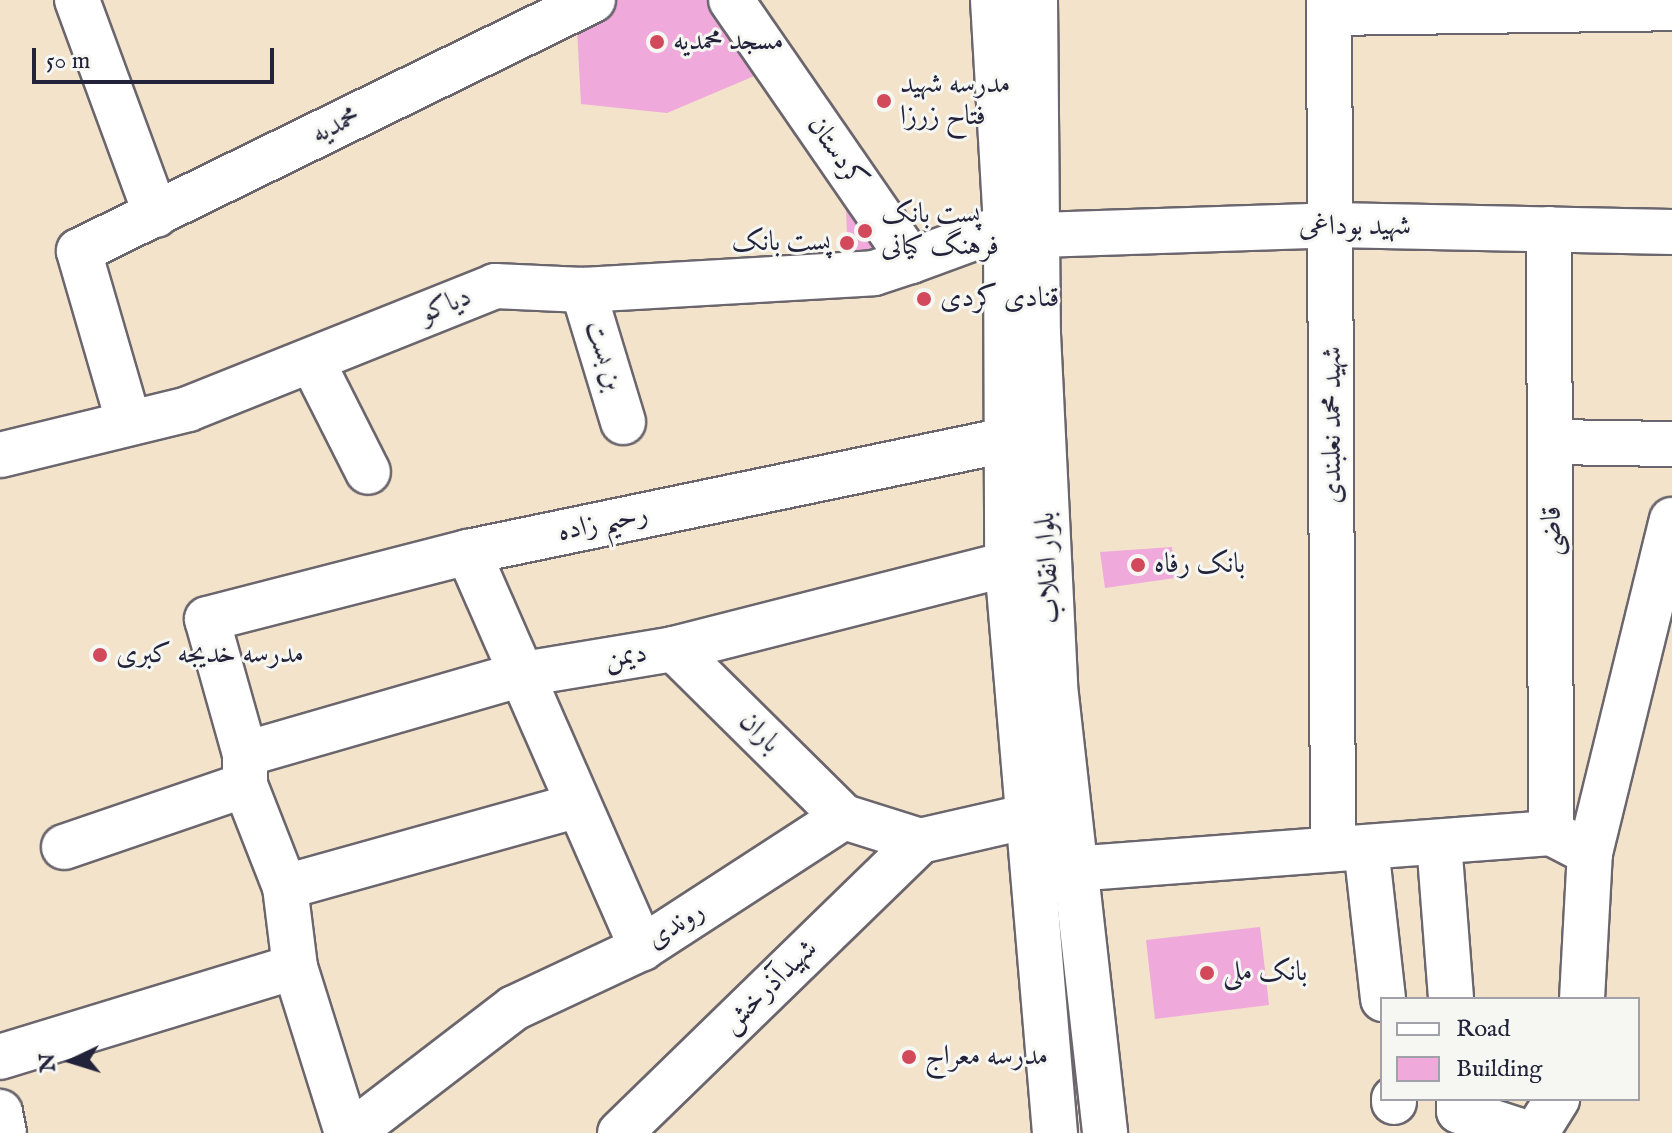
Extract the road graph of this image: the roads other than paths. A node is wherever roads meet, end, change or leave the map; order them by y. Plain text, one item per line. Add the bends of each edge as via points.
1 (77, 0) edge
2 (593, 0) edge
3 (731, 0) edge
4 (993, 0) edge
5 (1035, 0) edge
6 (1329, 6) edge
7 (1672, 8) edge
8 (156, 215) junction
9 (1333, 225) junction
10 (1549, 229) junction
11 (1022, 230) junction
12 (1672, 232) edge
13 (911, 261) junction
14 (583, 290) junction
15 (312, 361) junction
16 (128, 420) junction
17 (623, 422) dead end
18 (1001, 441) junction
19 (1554, 442) junction
20 (1672, 444) edge
21 (0, 455) edge
22 (368, 472) dead end
23 (1672, 520) edge
24 (468, 552) junction
25 (1007, 564) junction
26 (674, 649) junction
27 (523, 674) junction
28 (245, 769) junction
29 (576, 806) junction
30 (844, 817) junction
31 (1025, 817) junction
32 (1551, 833) junction
33 (920, 841) junction
34 (1439, 842) junction
35 (64, 847) dead end
36 (1349, 848) junction
37 (1590, 853) junction
38 (1072, 869) junction
39 (285, 887) junction
40 (642, 948) junction
41 (295, 967) junction
42 (1383, 997) edge
43 (1451, 997) edge
44 (1582, 997) edge
45 (0, 1057) edge
46 (1459, 1101) edge
47 (1556, 1101) edge
48 (0, 1112) edge
49 (4, 1133) edge
50 (349, 1133) edge
51 (620, 1133) edge
52 (1055, 1133) edge
53 (1105, 1133) edge
54 (1527, 1133) edge
55 (1536, 1133) edge

1 - 8 street
2 - 8 street, محمدیه
3 - 13 street, کردستان
4 - 11 street, بلوار انقلاب
5 - 11 street, بلوار انقلاب
6 - 7 street
6 - 9 street, شهید محمد نعلبندی
8 - 16 street, محمدیه via 79,251
9 - 10 street, شهید بوداغی
9 - 11 street, شهید بوداغی
9 - 36 street, شهید محمد نعلبندی
10 - 12 street, شهید بوداغی
10 - 19 street, قاضی
11 - 13 street
11 - 18 street, بلوار انقلاب
11 - 38 street, بلوار انقلاب
13 - 14 street, دیاکو via 874,273
14 - 15 street, دیاکو via 495,286
14 - 17 street, بن بست
15 - 16 street, دیاکو via 188,409
15 - 22 street
16 - 21 street, دیاکو
18 - 24 street, رحیم زاده
18 - 25 street, بلوار انقلاب
19 - 20 street
19 - 32 street, قاضی
23 - 37 street
24 - 27 street
24 - 28 street, رحیم زاده via 207,619
25 - 26 street, دیمن
25 - 31 street, بلوار انقلاب
26 - 27 street, دیمن
26 - 30 street, باران
27 - 28 street, دیمن
27 - 29 street
28 - 35 street, دیمن
28 - 39 street
29 - 39 street
29 - 40 street
30 - 33 street
30 - 40 street, روندی
31 - 33 street
31 - 52 street, بلوار انقلاب
32 - 34 street
32 - 37 street
33 - 51 street, شهیدآذرخش
34 - 36 street
34 - 43 street
36 - 38 street
36 - 42 street, شهید محمد نعلبندی
37 - 44 street
38 - 53 street, بلوار انقلاب
39 - 41 street
40 - 50 street, روندی via 514,1008
41 - 45 street
41 - 50 street
46 - 54 street via 1459,1111
47 - 55 street
48 - 49 street

